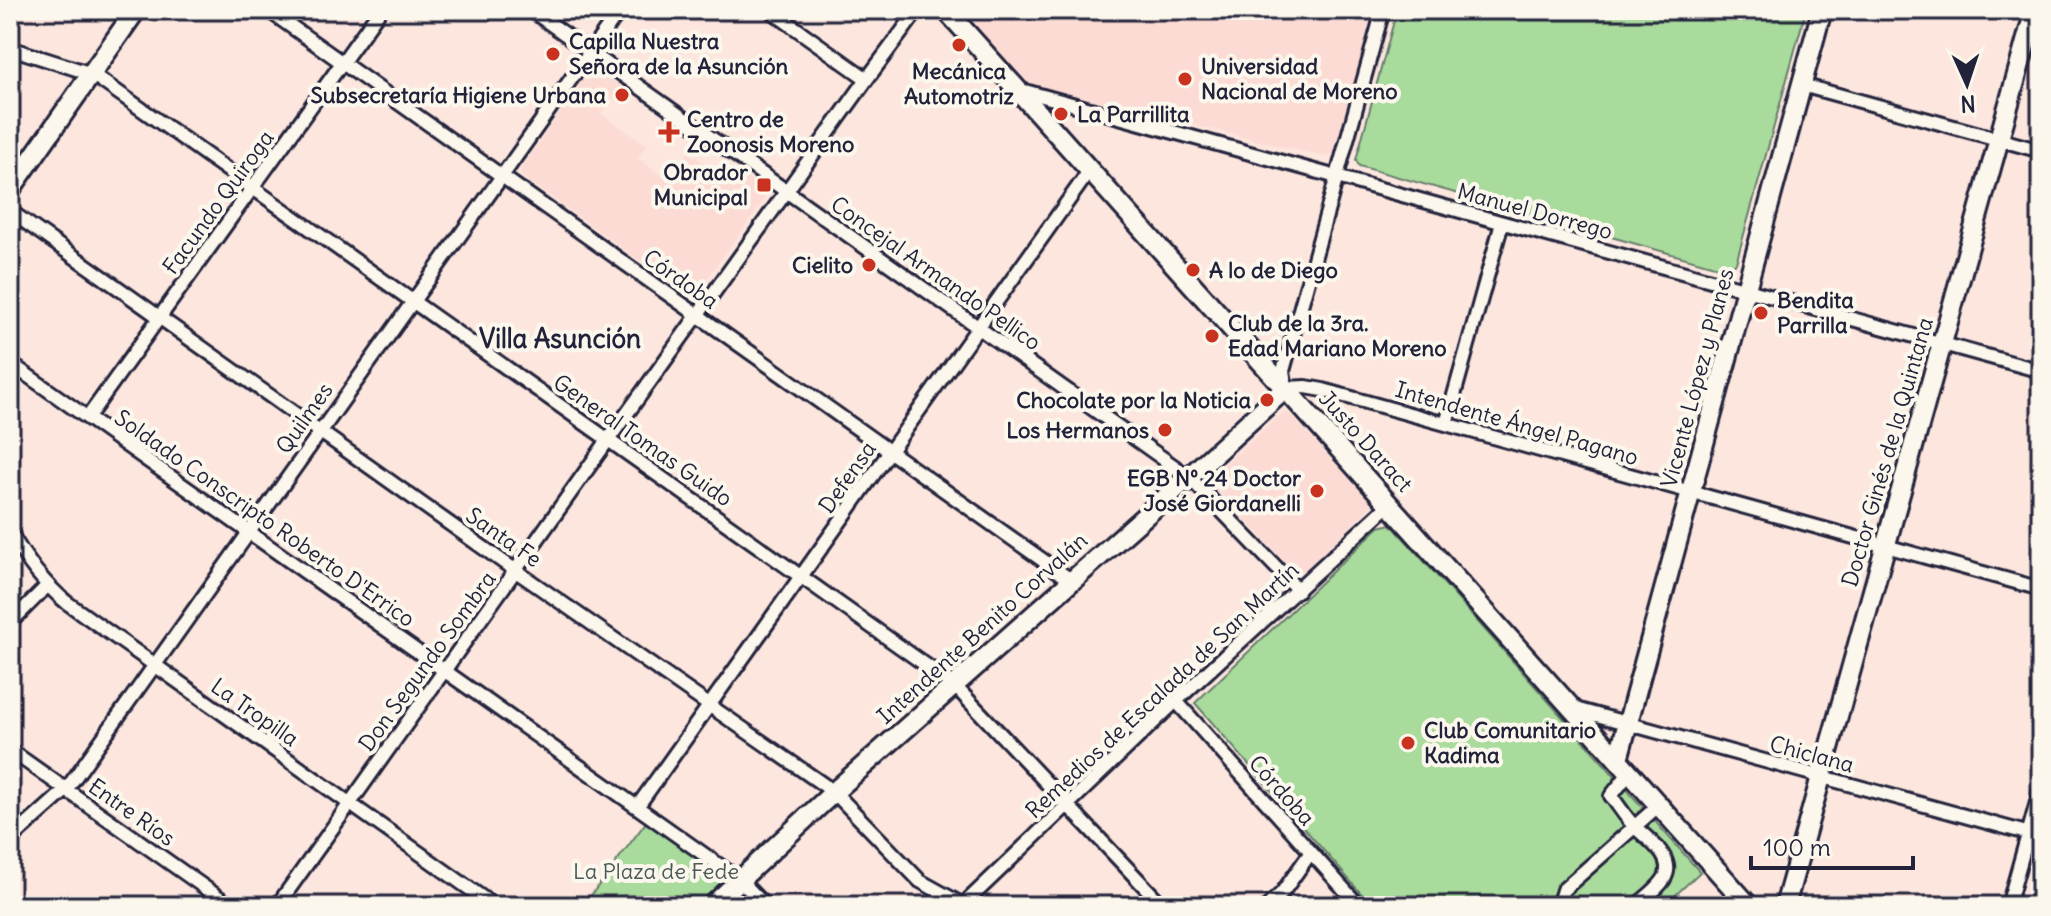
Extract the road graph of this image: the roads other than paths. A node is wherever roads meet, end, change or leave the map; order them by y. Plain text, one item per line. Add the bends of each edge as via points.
1 (136, 10) edge
2 (268, 10) edge
3 (380, 10) edge
4 (531, 10) edge
5 (620, 10) edge
6 (770, 10) edge
7 (918, 10) edge
8 (946, 10) edge
9 (1383, 10) edge
10 (1822, 10) edge
11 (2035, 10) edge
12 (10, 48) edge
13 (590, 52) junction
14 (342, 63) junction
15 (92, 74) junction
16 (867, 79) junction
17 (1802, 85) junction
18 (1018, 89) junction
19 (1998, 140) junction
20 (2041, 151) edge
21 (1090, 170) junction
22 (501, 176) junction
23 (1336, 178) junction
24 (252, 187) junction
25 (10, 190) edge
26 (786, 191) junction
27 (10, 211) edge
28 (1502, 223) junction
29 (1746, 290) junction
30 (412, 301) junction
31 (697, 315) junction
32 (159, 318) junction
33 (978, 327) junction
34 (1941, 344) junction
35 (10, 363) edge
36 (2041, 371) edge
37 (1286, 388) junction
38 (88, 417) junction
39 (1446, 424) junction
40 (319, 431) junction
41 (608, 440) junction
42 (890, 452) junction
43 (1189, 477) junction
44 (1690, 492) junction
45 (1390, 504) junction
46 (249, 531) junction
47 (10, 532) edge
48 (1885, 546) junction
49 (516, 571) junction
50 (801, 577) junction
51 (1072, 581) junction
52 (47, 586) junction
53 (2041, 589) edge
54 (1298, 590) junction
55 (10, 623) edge
56 (155, 666) junction
57 (445, 671) junction
58 (954, 685) junction
59 (1176, 701) junction
60 (709, 706) junction
61 (1572, 709) junction
62 (1628, 724) junction
63 (10, 750) edge
64 (1624, 766) junction
65 (1821, 777) junction
66 (2041, 788) edge
67 (66, 790) junction
68 (834, 792) junction
69 (349, 803) junction
70 (1659, 805) junction
71 (1068, 806) junction
72 (637, 807) junction
73 (1634, 826) junction
74 (2035, 836) edge
75 (10, 840) edge
76 (1311, 852) junction
77 (740, 880) junction
78 (231, 906) edge
79 (277, 906) edge
80 (494, 906) edge
81 (712, 906) edge
82 (765, 906) edge
83 (963, 906) edge
84 (1163, 906) edge
85 (1268, 906) edge
86 (1359, 906) edge
87 (1558, 906) edge
88 (1636, 906) edge
89 (1749, 906) edge
90 (1785, 906) edge
91 (2008, 906) edge

1 - 15 street
2 - 14 street, Córdoba
3 - 14 street, Facundo Quiroga
4 - 13 street, Concejal Armando Pellico
5 - 13 street, Quilmes
6 - 16 street
7 - 16 street, Don Segundo Sombra
8 - 18 street, Justo Daract
9 - 23 street
10 - 17 street, Vicente López y Planes
11 - 19 street, Doctor Ginés de la Quintana
12 - 15 street, General Tomas Guido
13 - 22 street, Quilmes
13 - 26 street, Concejal Armando Pellico
14 - 22 street, Córdoba
14 - 24 street, Facundo Quiroga
15 - 24 street, General Tomas Guido
15 - 25 street
16 - 26 street, Don Segundo Sombra
17 - 19 street
17 - 29 street, Vicente López y Planes
18 - 21 street, Justo Daract
18 - 23 street, Manuel Dorrego
19 - 20 street
19 - 34 street, Doctor Ginés de la Quintana
21 - 33 street, Defensa
21 - 37 street, Justo Daract
22 - 30 street, Quilmes
22 - 31 street, Córdoba
23 - 28 street, Manuel Dorrego
23 - 37 street via 1283,371
24 - 30 street, General Tomas Guido
24 - 32 street, Facundo Quiroga
26 - 31 street, Don Segundo Sombra
26 - 33 street, Concejal Armando Pellico
27 - 32 street, Santa Fe
28 - 29 street, Manuel Dorrego
28 - 39 street
29 - 34 street, Manuel Dorrego
29 - 44 street, Vicente López y Planes
30 - 40 street, Quilmes
30 - 41 street, General Tomas Guido
31 - 41 street, Don Segundo Sombra
31 - 42 street, Córdoba
32 - 38 street, Facundo Quiroga
32 - 40 street, Santa Fe
33 - 42 street, Defensa
33 - 43 street, Concejal Armando Pellico
34 - 36 street, Manuel Dorrego
34 - 48 street, Doctor Ginés de la Quintana
35 - 38 street, Soldado Conscripto Roberto D'Errico
37 - 39 street, Intendente Ángel Pagano via 1323,390
37 - 43 street, Intendente Benito Corvalán
37 - 45 street, Justo Daract
38 - 46 street, Soldado Conscripto Roberto D'Errico
39 - 44 street, Intendente Ángel Pagano
40 - 46 street, Quilmes
40 - 49 street, Santa Fe
41 - 49 street, Don Segundo Sombra
41 - 50 street, General Tomas Guido
42 - 50 street, Defensa
42 - 51 street, Córdoba
43 - 51 street, Intendente Benito Corvalán
43 - 54 street, Concejal Armando Pellico
44 - 48 street, Intendente Ángel Pagano
44 - 62 street, Vicente López y Planes
45 - 54 street, Remedios de Escalada de San Martín
45 - 61 street, Justo Daract
46 - 56 street, Quilmes
46 - 57 street, Soldado Conscripto Roberto D'Errico
47 - 52 street, La Tropilla
48 - 53 street, Intendente Ángel Pagano
48 - 65 street, Doctor Ginés de la Quintana
49 - 57 street, Don Segundo Sombra
49 - 60 street, Santa Fe
50 - 58 street, General Tomas Guido
50 - 60 street, Defensa
51 - 58 street, Intendente Benito Corvalán
52 - 55 street
52 - 56 street, La Tropilla
54 - 59 street, Remedios de Escalada de San Martín
56 - 67 street, Quilmes
56 - 69 street, La Tropilla
57 - 69 street, Don Segundo Sombra
57 - 72 street, Soldado Conscripto Roberto D'Errico
58 - 68 street, Intendente Benito Corvalán
58 - 71 street, General Tomas Guido
59 - 71 street, Remedios de Escalada de San Martín
59 - 76 street, Córdoba
60 - 68 street, Santa Fe
60 - 72 street, Defensa
61 - 62 street, Chiclana
61 - 64 street, Justo Daract
62 - 64 street, Vicente López y Planes
62 - 65 street, Chiclana
63 - 67 street, Entre Ríos
64 - 70 street, Justo Daract
64 - 73 street via 1611,796
65 - 74 street, Chiclana
65 - 90 street, Doctor Ginés de la Quintana
66 - 74 street
67 - 75 street, Quilmes
67 - 78 street, Entre Ríos
68 - 77 street, Intendente Benito Corvalán
68 - 83 street, Santa Fe via 920,881
69 - 79 street, Don Segundo Sombra
69 - 80 street, La Tropilla
70 - 73 street
70 - 89 street, Justo Daract
71 - 83 street, Remedios de Escalada de San Martín
71 - 84 street, General Tomas Guido
72 - 77 street, Soldado Conscripto Roberto D'Errico
73 - 87 street via 1563,890
73 - 88 street via 1656,844 1667,870
74 - 91 street
76 - 85 street
76 - 86 street, Córdoba
77 - 81 street, Intendente Benito Corvalán
77 - 82 street, Soldado Conscripto Roberto D'Errico

